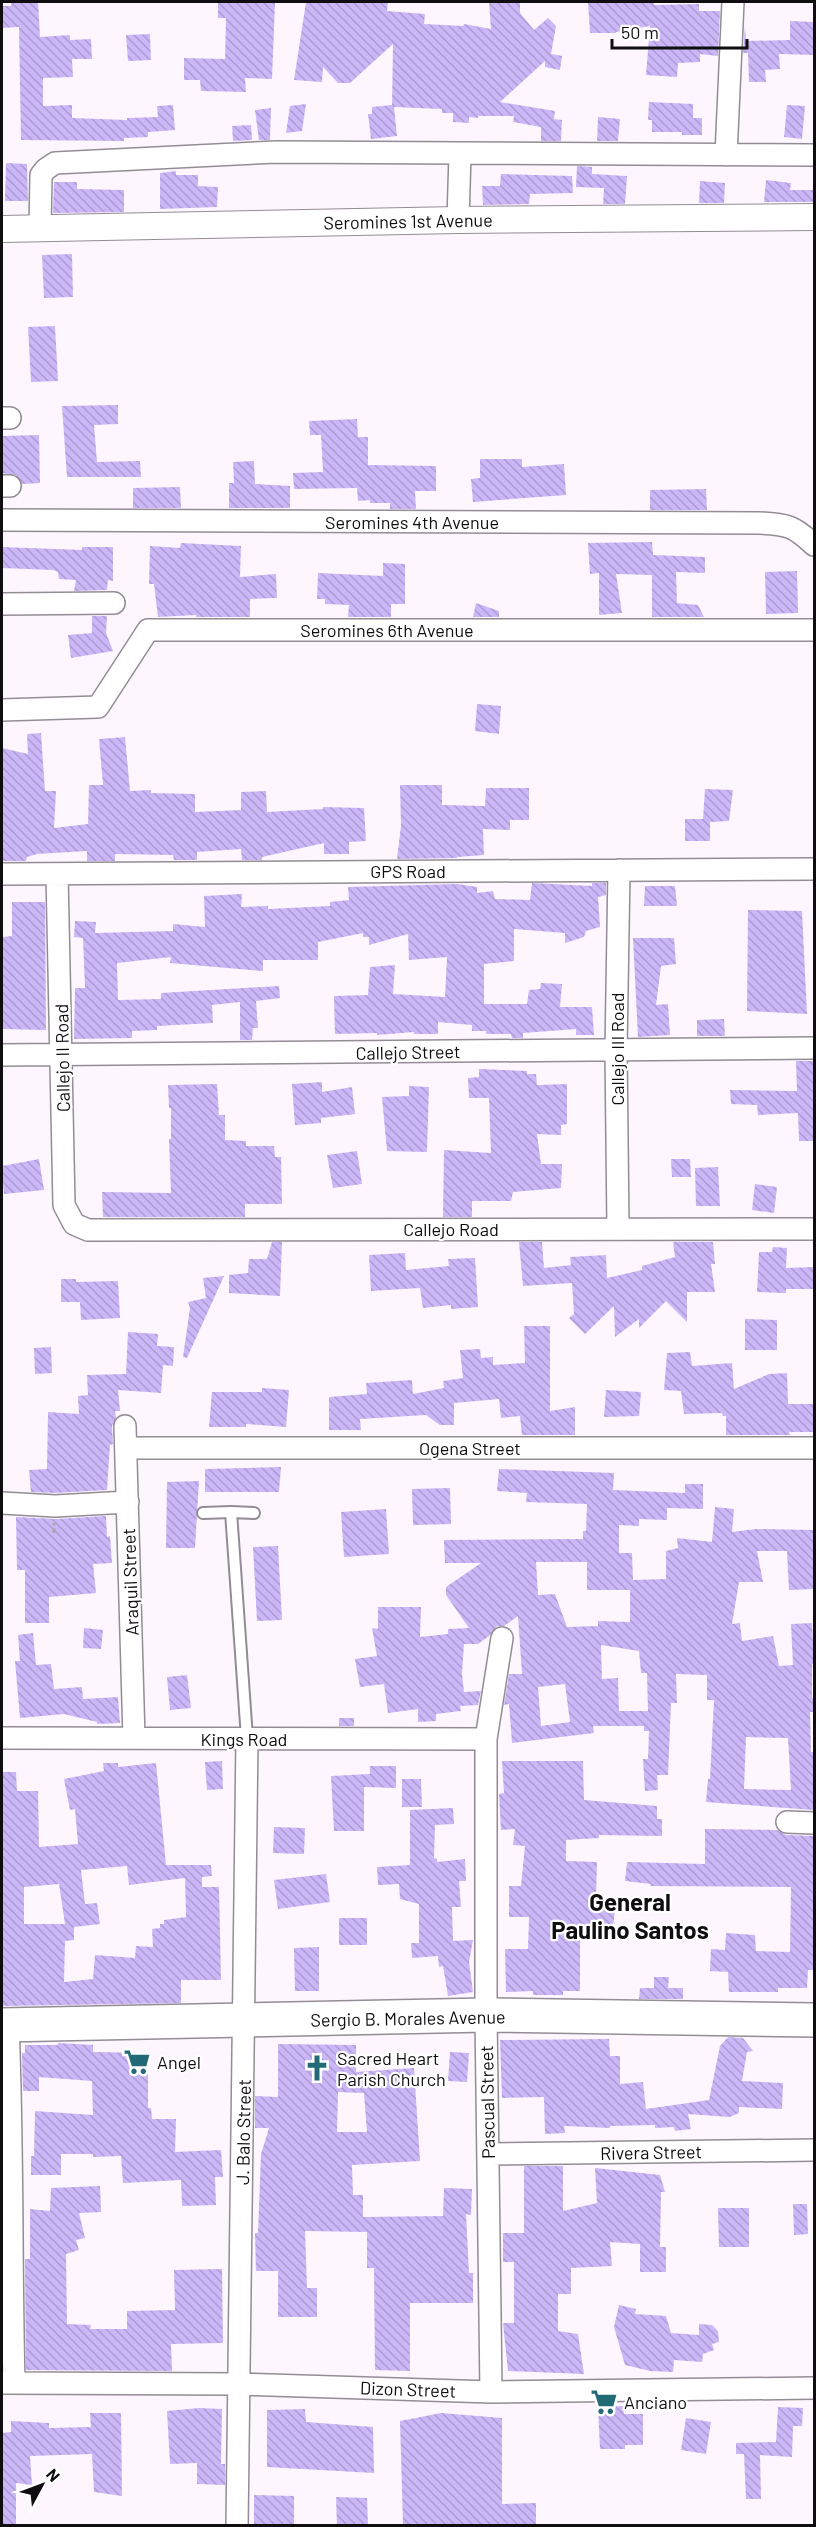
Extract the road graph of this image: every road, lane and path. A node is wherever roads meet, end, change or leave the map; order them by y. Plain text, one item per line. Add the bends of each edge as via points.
1 (733, 2) edge
2 (460, 154) junction
3 (726, 155) junction
4 (814, 155) edge
5 (814, 217) edge
6 (458, 220) junction
7 (40, 228) junction
8 (2, 229) edge
9 (2, 520) edge
10 (814, 545) edge
11 (114, 603) dead end
12 (2, 604) edge
13 (814, 630) edge
14 (2, 710) edge
15 (814, 869) edge
16 (619, 870) junction
17 (2, 874) edge
18 (57, 874) junction
19 (814, 1048) edge
20 (616, 1050) junction
21 (2, 1055) edge
22 (63, 1055) junction
23 (618, 1228) junction
24 (814, 1229) edge
25 (88, 1230) joint
26 (125, 1426) dead end
27 (126, 1448) junction
28 (814, 1448) edge
29 (128, 1502) junction
30 (2, 1503) edge
31 (231, 1512) junction
32 (254, 1512) dead end
33 (203, 1513) dead end
34 (502, 1638) dead end
35 (2, 1738) edge
36 (134, 1738) junction
37 (247, 1738) junction
38 (486, 1739) junction
39 (787, 1822) dead end
40 (814, 1822) edge
41 (486, 2015) junction
42 (244, 2020) junction
43 (814, 2020) edge
44 (5, 2024) edge
45 (814, 2150) edge
46 (488, 2154) junction
47 (8, 2383) edge
48 (240, 2384) junction
49 (814, 2388) edge
50 (491, 2392) junction
51 (237, 2526) edge

1 - 3 street
2 - 3 street
2 - 6 street
2 - 7 street via 276,152 54,163 41,175
3 - 4 street
5 - 6 street, Seromines 1st Avenue
6 - 7 street, Seromines 1st Avenue
7 - 8 street, Seromines 1st Avenue
9 - 10 street, Seromines 4th Avenue via 759,522 787,524
11 - 12 street
13 - 14 street, Seromines 6th Avenue via 148,630 98,707
15 - 16 street, GPS Road
16 - 18 street, GPS Road
16 - 20 street, Callejo III Road
17 - 18 street, GPS Road
18 - 22 street, Callejo II Road
19 - 20 street, Callejo Street
20 - 22 street, Callejo Street
20 - 23 street, Callejo III Road
21 - 22 street, Callejo Street
22 - 25 street, Callejo II Road via 64,1205 74,1224
23 - 24 street, Callejo Road
23 - 25 street, Callejo Road
26 - 27 street, Araquil Street
27 - 28 street, Ogena Street
27 - 29 street, Araquil Street
29 - 30 street via 55,1506
29 - 36 street, Araquil Street
31 - 32 lane
31 - 33 lane
31 - 37 lane
34 - 38 street, Pascual Street
35 - 36 street, Kings Road
36 - 37 street, Kings Road
37 - 38 street, Kings Road
37 - 42 street, J. Balo Street
38 - 41 street, Pascual Street
39 - 40 street
41 - 42 main road, Sergio B. Morales Avenue
41 - 43 main road, Sergio B. Morales Avenue
41 - 46 street, Pascual Street
42 - 44 main road, Sergio B. Morales Avenue
42 - 48 street, J. Balo Street
44 - 47 street
45 - 46 street, Rivera Street
46 - 50 street, Pascual Street
47 - 48 street, Dizon Street
48 - 50 street, Dizon Street
48 - 51 street, J. Balo Street
49 - 50 street, Dizon Street

